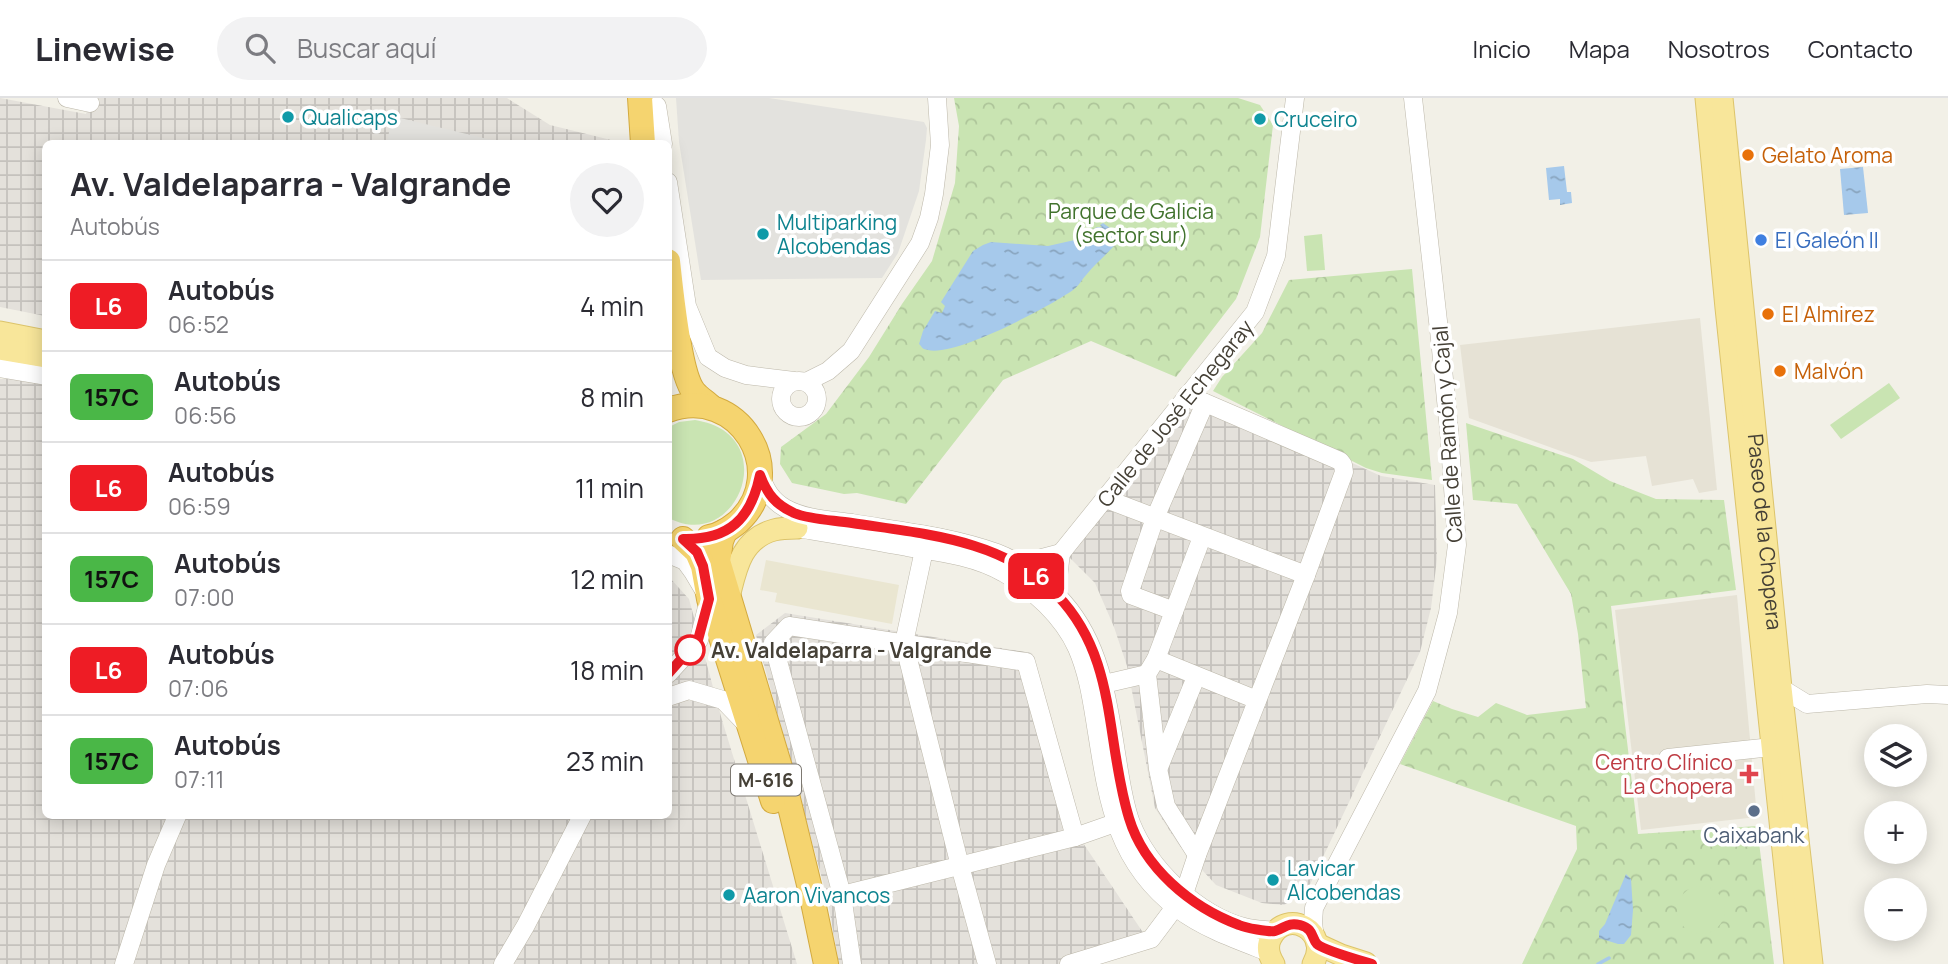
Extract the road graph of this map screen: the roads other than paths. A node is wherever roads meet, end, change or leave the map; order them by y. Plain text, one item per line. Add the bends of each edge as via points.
1 (67, 98) edge
2 (631, 98) edge
3 (937, 98) edge
4 (1295, 98) edge
5 (1413, 98) edge
6 (1706, 98) edge
7 (1722, 98) edge
8 (651, 101) edge
9 (90, 103) dead end
10 (652, 140) edge
11 (652, 140) edge
12 (672, 208) edge
13 (672, 295) edge
14 (0, 332) edge
15 (42, 340) edge
16 (0, 349) edge
17 (42, 356) edge
18 (0, 368) edge
19 (42, 375) edge
20 (1187, 395) junction
21 (1205, 403) junction
22 (711, 407) junction
23 (672, 408) edge
24 (760, 475) junction
25 (1106, 499) junction
26 (1155, 518) junction
27 (797, 528) junction
28 (727, 530) junction
29 (1202, 537) junction
30 (673, 542) edge
31 (924, 550) junction
32 (1061, 553) junction
33 (1019, 564) junction
34 (1306, 575) junction
35 (1056, 594) junction
36 (719, 598) junction
37 (1174, 611) junction
38 (904, 643) junction
39 (1152, 667) junction
40 (672, 669) edge
41 (1196, 677) junction
42 (1104, 684) junction
43 (1782, 688) junction
44 (1948, 695) edge
45 (672, 696) edge
46 (1257, 700) junction
47 (1807, 704) junction
48 (748, 726) junction
49 (1786, 726) junction
50 (1772, 747) junction
51 (1668, 758) dead end
52 (1158, 769) junction
53 (176, 819) edge
54 (580, 819) edge
55 (1115, 823) junction
56 (1075, 837) junction
57 (1197, 855) junction
58 (960, 866) junction
59 (842, 895) junction
60 (1180, 901) junction
61 (1314, 908) junction
62 (1284, 927) junction
63 (1315, 948) edge
64 (1271, 958) edge
65 (1369, 963) edge
66 (124, 964) edge
67 (503, 964) edge
68 (812, 964) edge
69 (826, 964) edge
70 (852, 964) edge
71 (987, 964) edge
72 (1069, 964) edge
73 (1795, 964) edge
74 (1812, 964) edge

1 - 9 street
2 - 10 street
3 - 12 street via 940,145 929,218 920,243 851,352 828,371 800,382 746,375 708,357 687,306
4 - 20 street, Calle de José Echegaray via 1276,256 1264,290 1255,312
5 - 61 street, Calle de Ramón y Cajal via 1457,545 1448,613 1427,691
6 - 50 main road, Paseo de la Chopera
7 - 43 main road, Paseo de la Chopera
8 - 11 highway
13 - 22 highway via 685,375 693,391
14 - 15 main road
16 - 17 main road
18 - 19 street
20 - 21 street
20 - 25 street, Calle de José Echegaray
21 - 26 street
21 - 34 street via 1343,465
22 - 23 highway
22 - 24 highway via 748,433 758,453
24 - 28 highway via 746,514
24 - 33 street via 774,500 798,514 971,545
25 - 26 street
25 - 32 street, Calle de José Echegaray
26 - 29 street
26 - 37 street via 1130,591
27 - 28 main road via 753,522
27 - 31 street
27 - 36 main road via 758,537 745,549
28 - 30 highway, M-616
28 - 36 highway, M-616 via 721,541
29 - 34 street
29 - 37 street
30 - 36 highway, M-616 via 697,552
31 - 38 street
31 - 55 street via 964,557 1003,572 1033,593 1065,628 1086,675
32 - 33 street
32 - 35 street
33 - 35 street
34 - 46 street
35 - 42 street via 1087,636
36 - 40 street via 698,640
36 - 48 highway, M-616
36 - 69 highway, M-616 via 782,774
37 - 39 street
38 - 56 street via 1026,662
38 - 58 street
38 - 59 street via 789,626 773,643
39 - 41 street
39 - 42 street
39 - 52 street
41 - 46 street
41 - 52 street
42 - 60 street via 1129,820
43 - 47 street
43 - 49 main road, Paseo de la Chopera
44 - 47 street
45 - 48 street via 689,690 723,700
46 - 57 street
47 - 49 street
48 - 68 highway, M-616 via 793,870
49 - 74 main road, Paseo de la Chopera
50 - 51 street
50 - 73 main road, Paseo de la Chopera
52 - 57 street via 1166,806
53 - 66 street
54 - 67 street
55 - 56 street
55 - 60 street via 1149,881
56 - 58 street
57 - 60 street
58 - 59 street
58 - 71 street
59 - 70 street
60 - 62 street via 1242,926
60 - 64 street via 1192,919
60 - 72 street via 1151,939
61 - 62 street, Calle de Ramón y Cajal
61 - 63 street, Calle de Ramón y Cajal
62 - 63 main road via 1306,927
62 - 64 main road via 1271,937
63 - 65 main road

